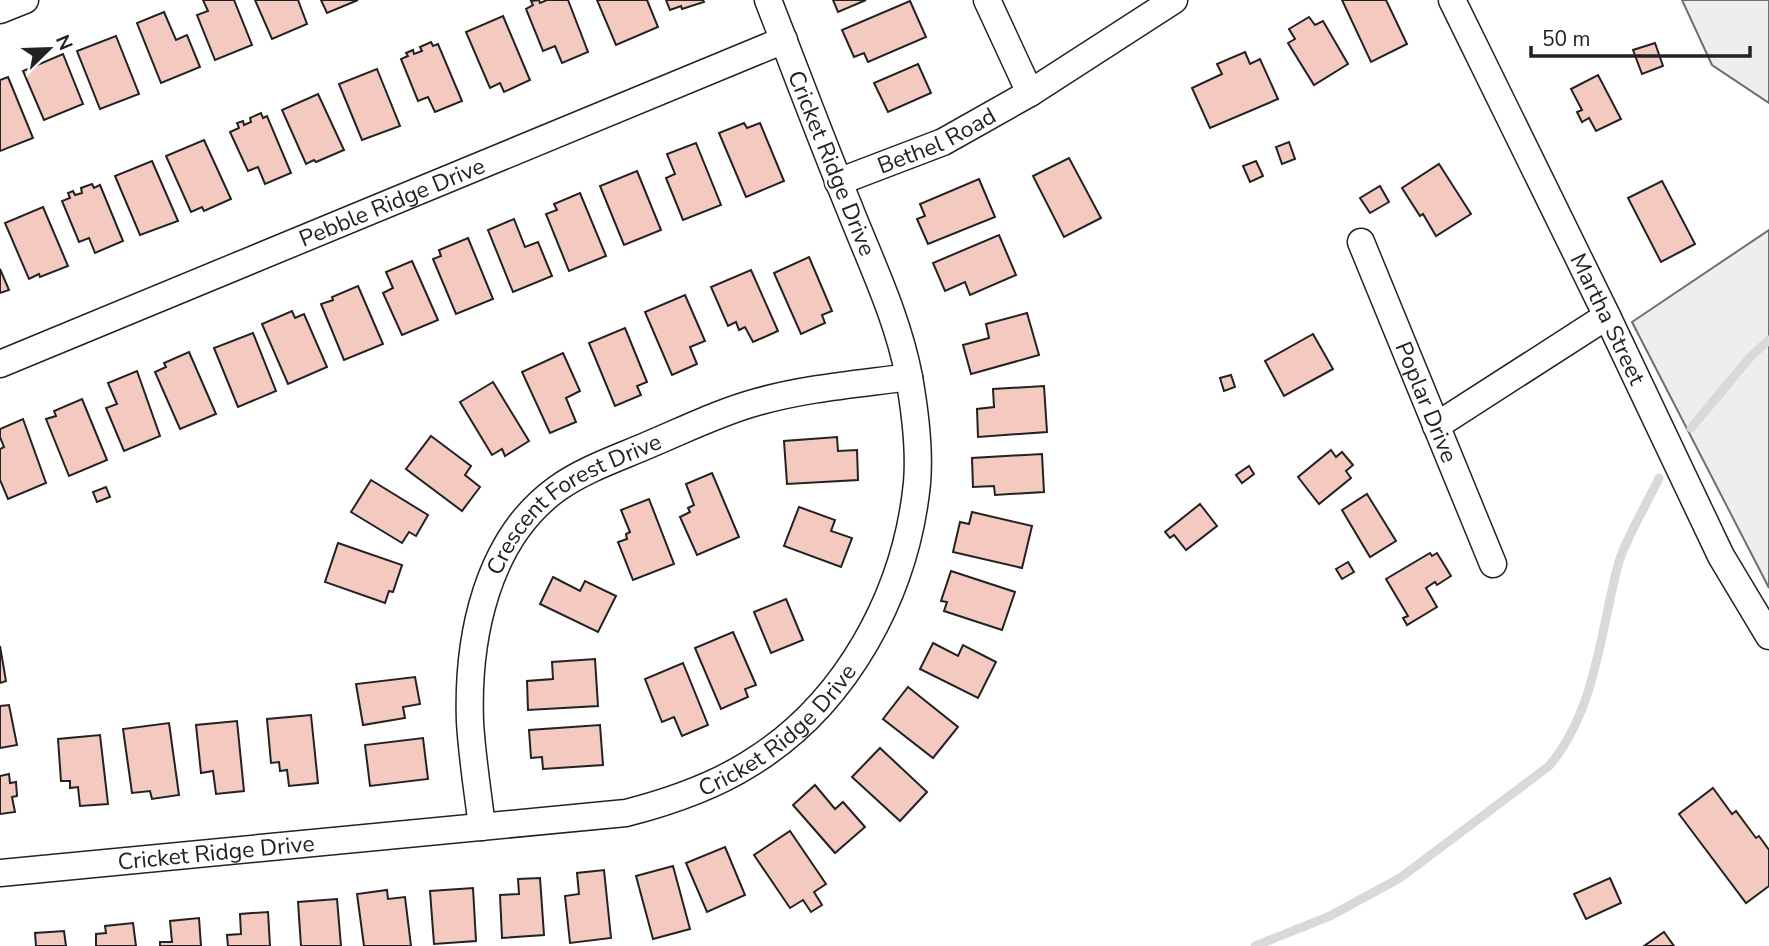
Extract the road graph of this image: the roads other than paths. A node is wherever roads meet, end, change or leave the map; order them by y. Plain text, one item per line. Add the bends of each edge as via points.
1 (25, 0) edge
2 (768, 0) edge
3 (987, 0) edge
4 (1174, 0) edge
5 (1452, 0) edge
6 (0, 10) edge
7 (784, 40) junction
8 (1030, 93) junction
9 (838, 182) junction
10 (1361, 242) dead end
11 (1607, 316) junction
12 (0, 364) edge
13 (909, 377) junction
14 (1436, 426) junction
15 (1493, 564) dead end
16 (1769, 636) edge
17 (482, 827) junction
18 (0, 873) edge

1 - 6 street
2 - 7 street, Cricket Ridge Drive
3 - 8 street
4 - 8 street, Bethel Road
5 - 11 street, Martha Street
7 - 9 street, Cricket Ridge Drive
7 - 12 street, Pebble Ridge Drive
8 - 9 street, Bethel Road via 943,142
9 - 13 street, Cricket Ridge Drive via 889,306
10 - 14 street, Poplar Drive
11 - 14 street
11 - 16 street, Martha Street via 1721,555
13 - 17 street, Cricket Ridge Drive via 917,480 902,559 875,626 854,662 812,712 784,740 748,765 668,802 626,813
13 - 17 street, Crescent Forest Drive via 754,403 601,465 538,504 508,542 493,572 475,647 470,725
14 - 15 street, Poplar Drive
17 - 18 street, Cricket Ridge Drive

